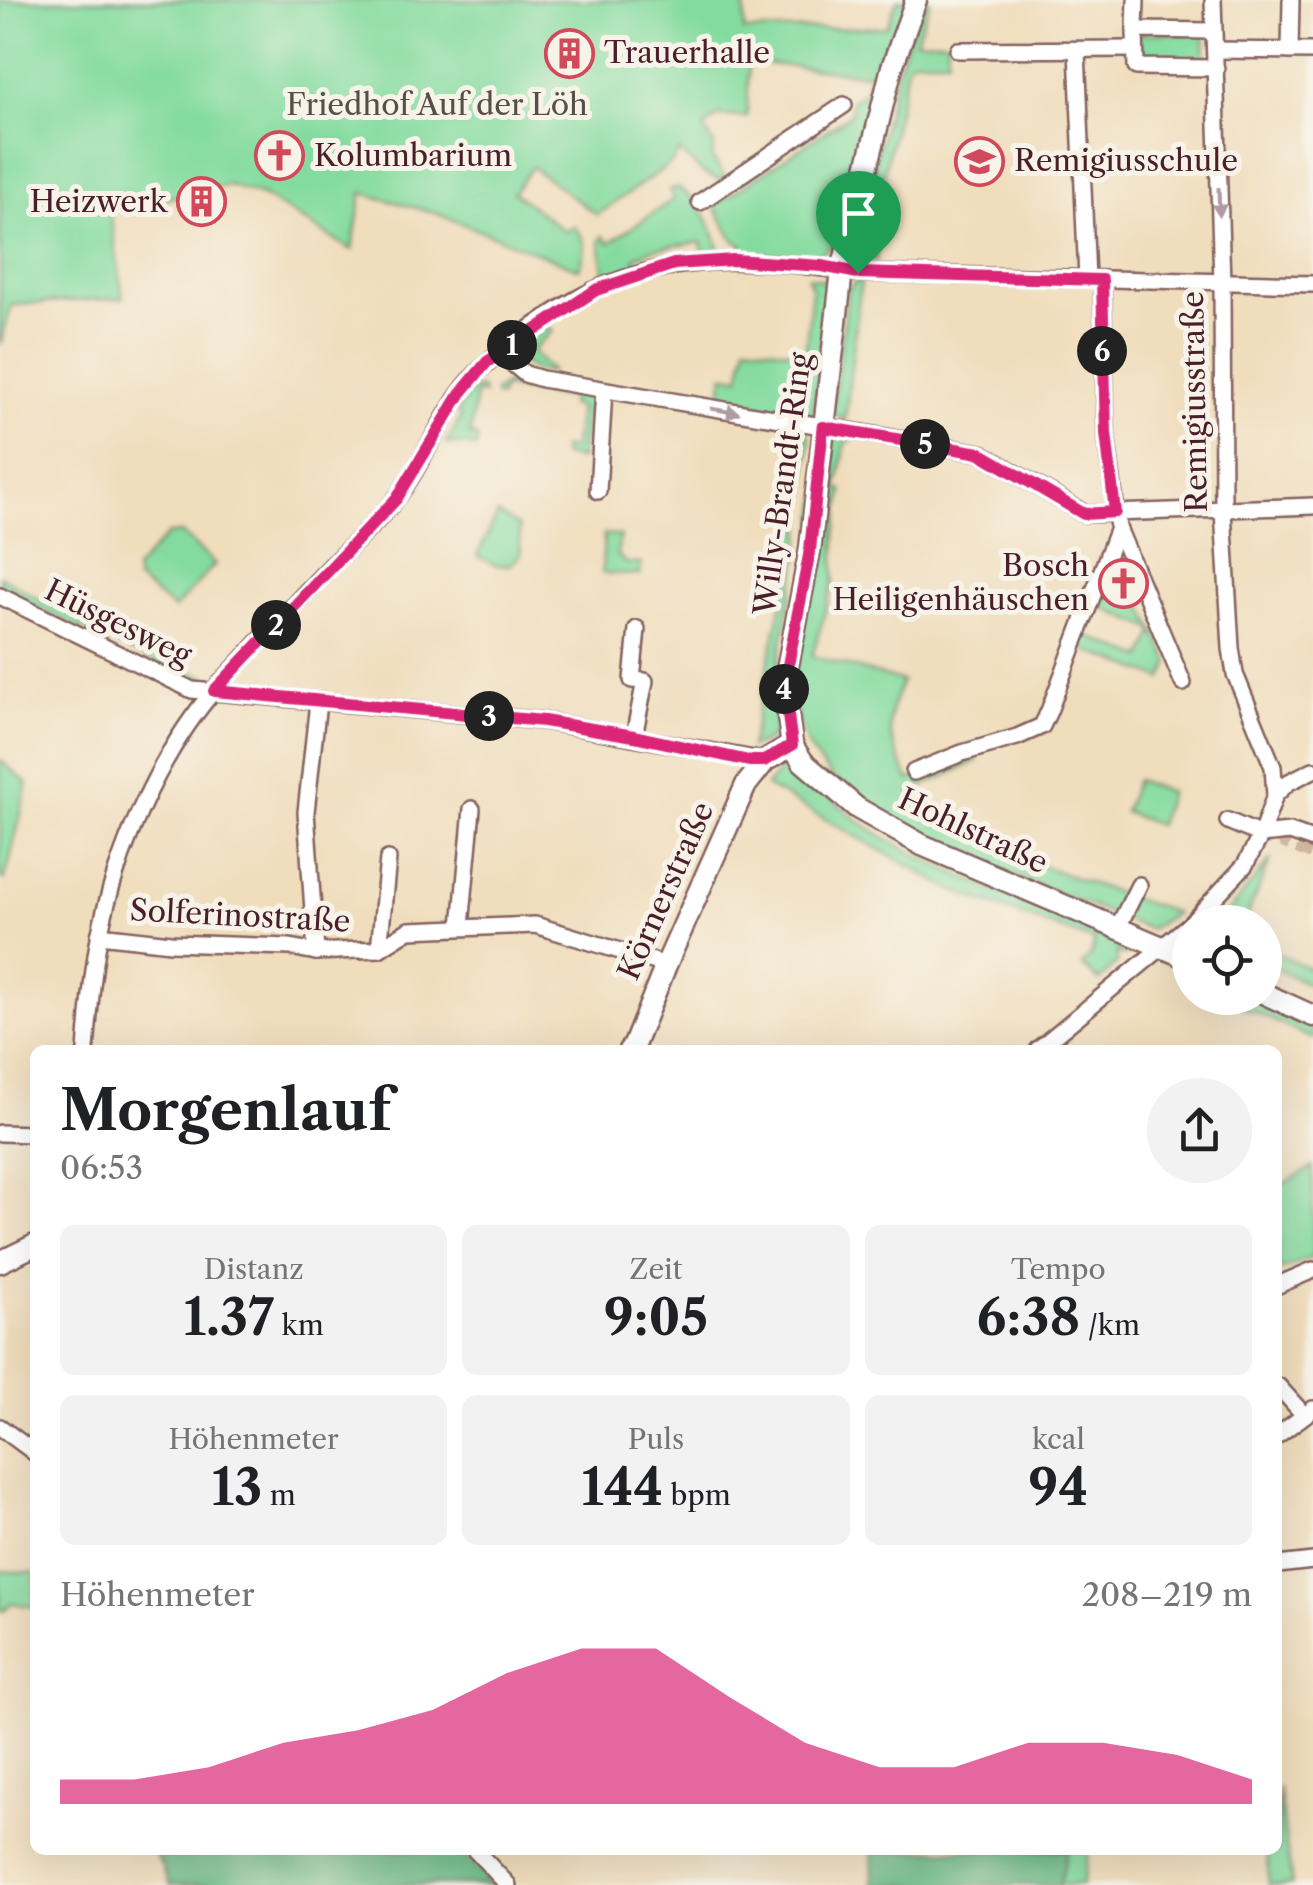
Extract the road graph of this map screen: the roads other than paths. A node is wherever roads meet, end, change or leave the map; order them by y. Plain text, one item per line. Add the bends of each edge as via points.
1 (916, 0) edge
2 (1136, 0) edge
3 (1214, 0) edge
4 (1291, 0) edge
5 (1134, 30) junction
6 (1214, 30) junction
7 (1135, 49) junction
8 (958, 50) dead end
9 (1215, 50) junction
10 (1290, 51) junction
11 (1077, 52) junction
12 (1313, 52) edge
13 (1216, 68) junction
14 (844, 105) dead end
15 (700, 202) dead end
16 (842, 270) junction
17 (1095, 279) junction
18 (1222, 282) junction
19 (1313, 284) edge
20 (500, 353) junction
21 (604, 390) junction
22 (823, 427) junction
23 (598, 491) dead end
24 (1313, 506) edge
25 (1223, 510) junction
26 (1116, 520) junction
27 (0, 596) edge
28 (637, 628) dead end
29 (1184, 683) dead end
30 (214, 691) junction
31 (318, 702) junction
32 (634, 736) junction
33 (792, 745) junction
34 (764, 761) junction
35 (1313, 770) edge
36 (914, 772) dead end
37 (1275, 795) junction
38 (472, 809) dead end
39 (1228, 822) dead end
40 (1261, 835) junction
41 (1313, 840) edge
42 (388, 859) dead end
43 (1138, 885) dead end
44 (1208, 905) edge
45 (460, 926) junction
46 (1118, 927) junction
47 (99, 935) junction
48 (1172, 940) edge
49 (1164, 947) junction
50 (379, 948) junction
51 (1172, 951) edge
52 (316, 952) junction
53 (666, 965) junction
54 (1282, 1002) edge
55 (1313, 1016) edge
56 (87, 1045) edge
57 (634, 1045) edge
58 (1043, 1045) edge
59 (0, 1133) edge
60 (30, 1134) edge
61 (30, 1247) edge
62 (0, 1262) edge
63 (1313, 1270) edge
64 (1282, 1283) edge
65 (1282, 1389) edge
66 (1309, 1412) edge
67 (0, 1428) edge
68 (1282, 1433) edge
69 (30, 1450) edge
70 (1313, 1561) edge
71 (1282, 1564) edge
72 (480, 1855) edge
73 (508, 1885) edge

1 - 16 main road, Willy-Brandt-Ring via 892,67
2 - 5 street
3 - 6 street, Remigiusstraße
4 - 10 street
5 - 6 street
5 - 7 street
6 - 9 street, Remigiusstraße
7 - 11 street
7 - 13 street via 1136,67
8 - 11 street
9 - 10 street
9 - 13 street, Remigiusstraße
10 - 12 street
11 - 17 street
13 -> 18 street, Remigiusstraße
14 - 15 street
16 - 17 street
16 - 20 street via 734,260 652,269 596,290
16 - 22 main road, Willy-Brandt-Ring
17 - 18 street
17 - 26 street
18 - 19 street
18 - 25 street, Remigiusstraße
20 - 21 street via 525,374
20 - 30 street via 461,393 397,498
21 -> 22 street
21 - 23 street
22 - 26 street via 980,453 1084,514
22 - 33 main road, Willy-Brandt-Ring via 810,550 784,686
24 - 25 street
25 - 26 street
25 - 37 street, Remigiusstraße via 1234,674 1273,767
26 - 29 street
26 - 36 street via 1042,726
27 - 30 street, Hüsgesweg via 192,690
28 - 32 street via 632,680 645,681
30 - 31 street
30 - 47 street via 172,752 132,830
31 - 32 street via 544,721
31 - 52 street via 306,812
32 - 34 street
33 - 34 main road
33 - 46 main road, Hohlstraße via 836,791 880,822
34 - 53 main road, Körnerstraße via 746,785
35 - 37 street
37 - 40 street
38 - 45 street
39 - 40 street
40 - 41 street via 1290,832
40 - 44 street via 1245,865
42 - 50 street, Solferinostraße
43 - 46 street
45 - 50 street, Solferinostraße via 408,930
45 - 53 street, Solferinostraße via 535,925
46 - 49 main road, Hohlstraße
47 - 52 street, Solferinostraße
47 - 56 street
48 - 49 street
49 - 51 main road, Hohlstraße
49 - 58 street
50 - 52 street, Solferinostraße
53 - 57 main road, Körnerstraße
54 - 55 main road
59 - 60 street
61 - 62 main road
63 - 64 street
65 - 66 street
66 - 68 street
67 - 69 street
70 - 71 street
72 - 73 street

